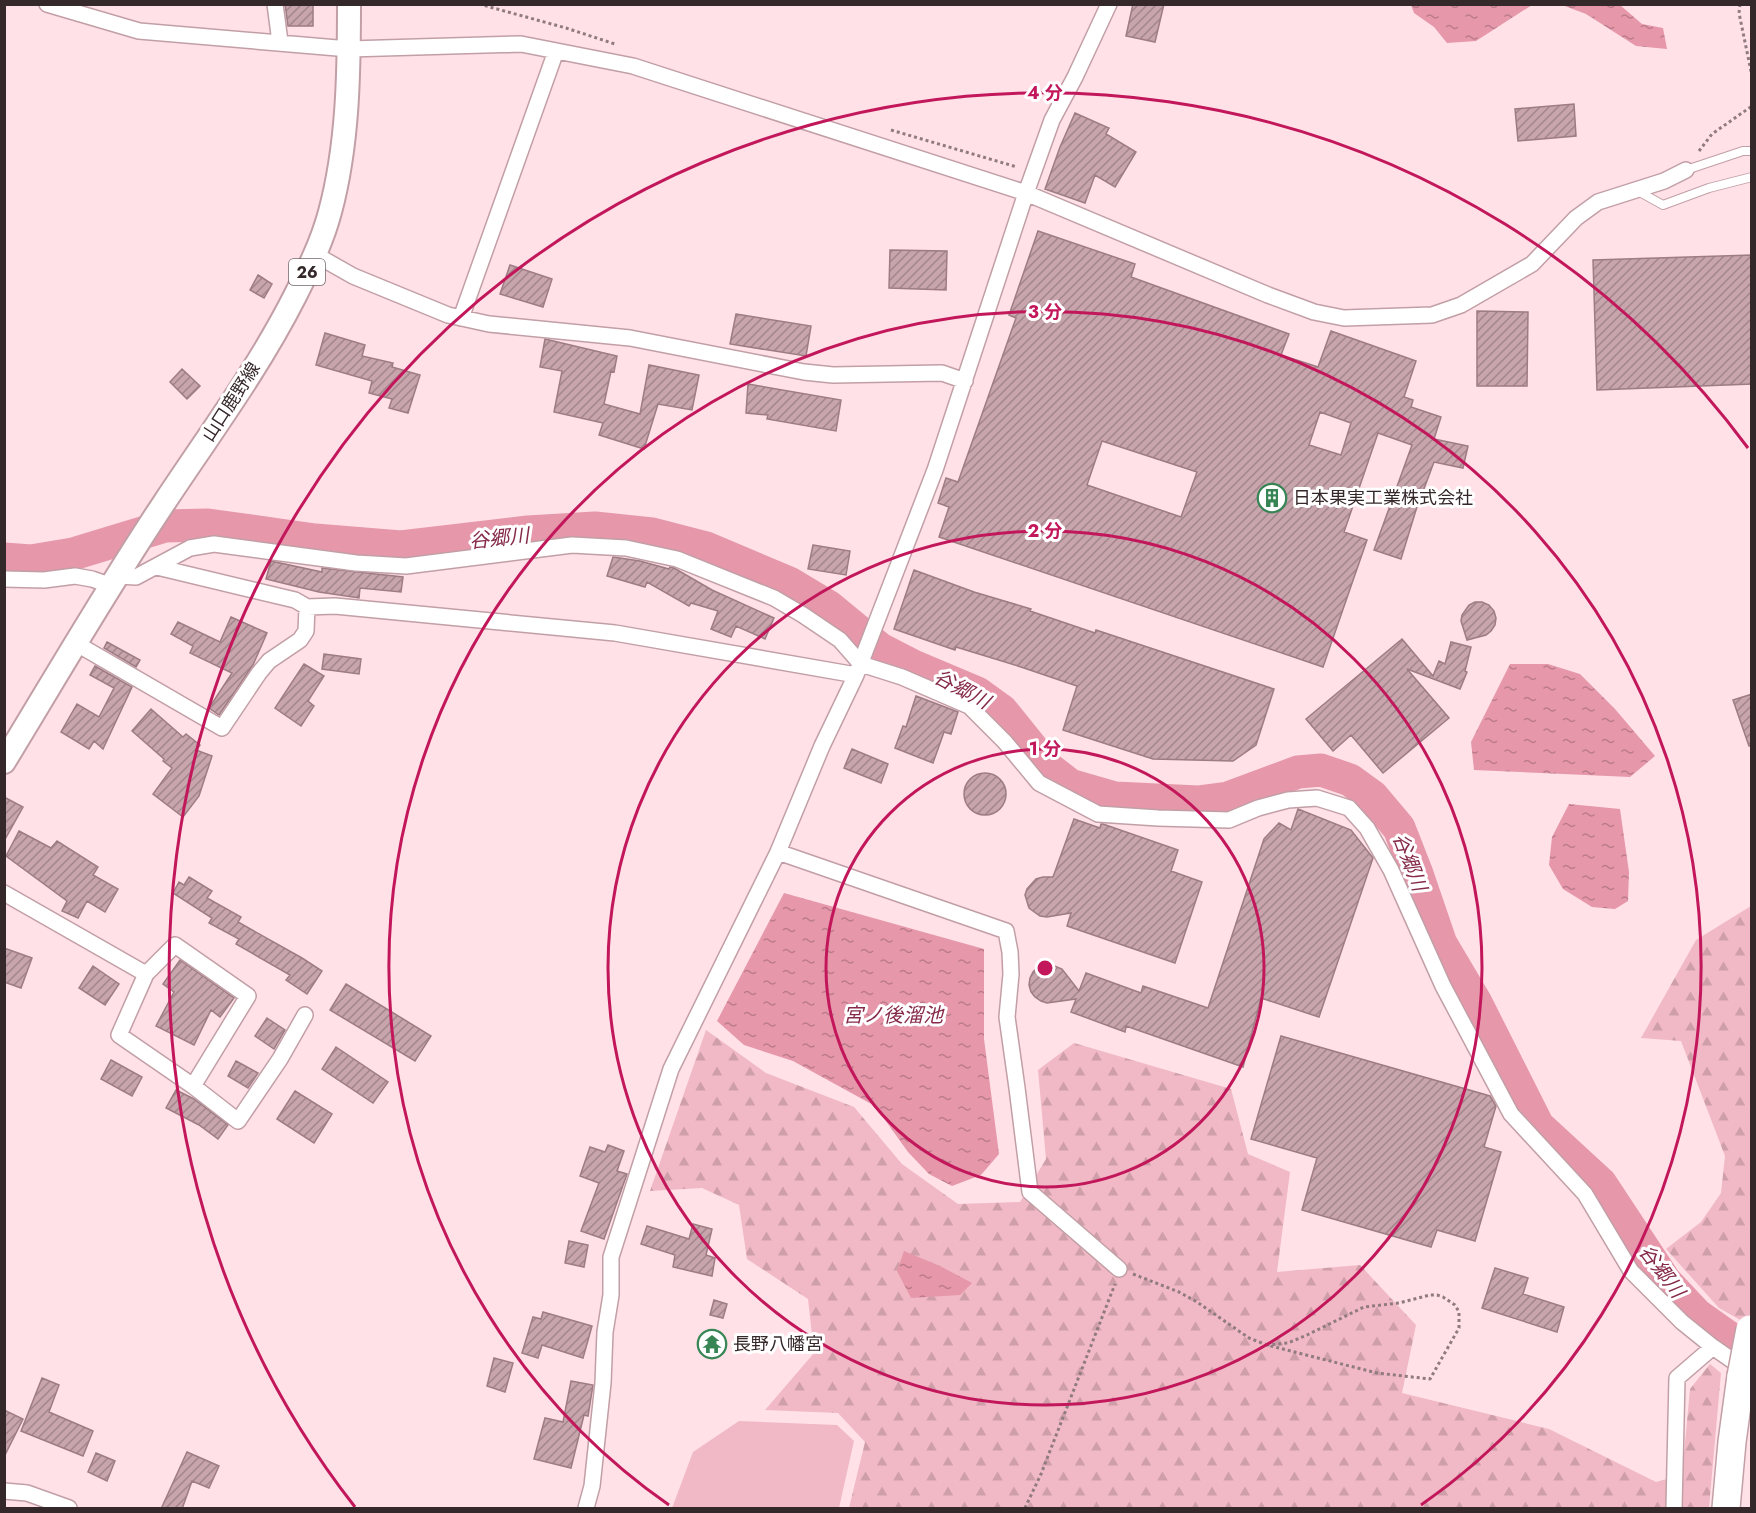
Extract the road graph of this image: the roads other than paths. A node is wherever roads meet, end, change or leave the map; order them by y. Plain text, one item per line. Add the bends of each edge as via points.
1 (47, 4) edge
2 (275, 4) edge
3 (349, 4) edge
4 (1109, 4) edge
5 (280, 42) junction
6 (349, 49) junction
7 (556, 51) junction
8 (1752, 151) edge
9 (1686, 170) joint
10 (1752, 177) edge
11 (1636, 190) junction
12 (1026, 193) junction
13 (316, 255) junction
14 (461, 318) junction
15 (965, 381) junction
16 (157, 567) junction
17 (120, 573) junction
18 (4, 579) edge
19 (307, 607) junction
20 (77, 644) junction
21 (860, 664) junction
22 (4, 762) edge
23 (778, 852) junction
24 (4, 893) edge
25 (146, 974) junction
26 (305, 1015) dead end
27 (193, 1086) junction
28 (1119, 1269) road end
29 (1751, 1326) edge
30 (1713, 1347) junction
31 (1746, 1375) edge
32 (4, 1491) edge
33 (69, 1509) edge
34 (586, 1509) edge
35 (1674, 1509) edge
36 (1726, 1509) edge

1 - 5 street via 139,31
2 - 5 street
3 - 6 main road, 山口鹿野線 / 26
4 - 12 street via 1052,120
5 - 6 street
6 - 7 street via 521,44
6 - 13 main road, 山口鹿野線 / 26 via 342,158
7 - 12 street via 633,66
7 - 14 street
8 - 9 lane
9 - 11 street
10 - 11 lane via 1663,205
11 - 12 street via 1598,202 1576,218 1532,264 1461,305 1432,315 1344,318 1268,295
12 - 15 street
13 - 14 street via 384,290
13 - 17 main road, 山口鹿野線 / 26 via 250,375
14 - 15 street via 630,338 804,372 942,373
15 - 21 street
16 - 17 street via 136,578
16 - 19 street via 295,600
16 - 21 street via 190,548 214,544 406,566 572,545 626,548 677,559 774,598 840,640
17 - 18 street via 92,579
17 - 20 main road, 山口鹿野線 / 26
19 - 20 street via 306,631 300,640 269,661 222,728
19 - 21 street via 335,606 615,633
20 - 22 main road, 山口鹿野線 / 26
21 - 23 street
21 - 30 street via 903,677 969,706 1039,783 1098,814 1229,820 1288,800 1317,798 1349,808 1367,828 1391,870 1443,986 1511,1114 1585,1194 1631,1271
23 - 28 street via 1006,931 1011,974 1007,1017 1029,1192
23 - 34 street via 671,1069 611,1257 603,1383
24 - 25 street
25 - 27 street via 119,1035
25 - 27 street via 175,945 248,996
26 - 27 street via 238,1121
29 - 31 highway, bridge
30 - 31 street
30 - 35 street via 1677,1378
31 - 36 highway via 1732,1442
32 - 33 street via 27,1493

